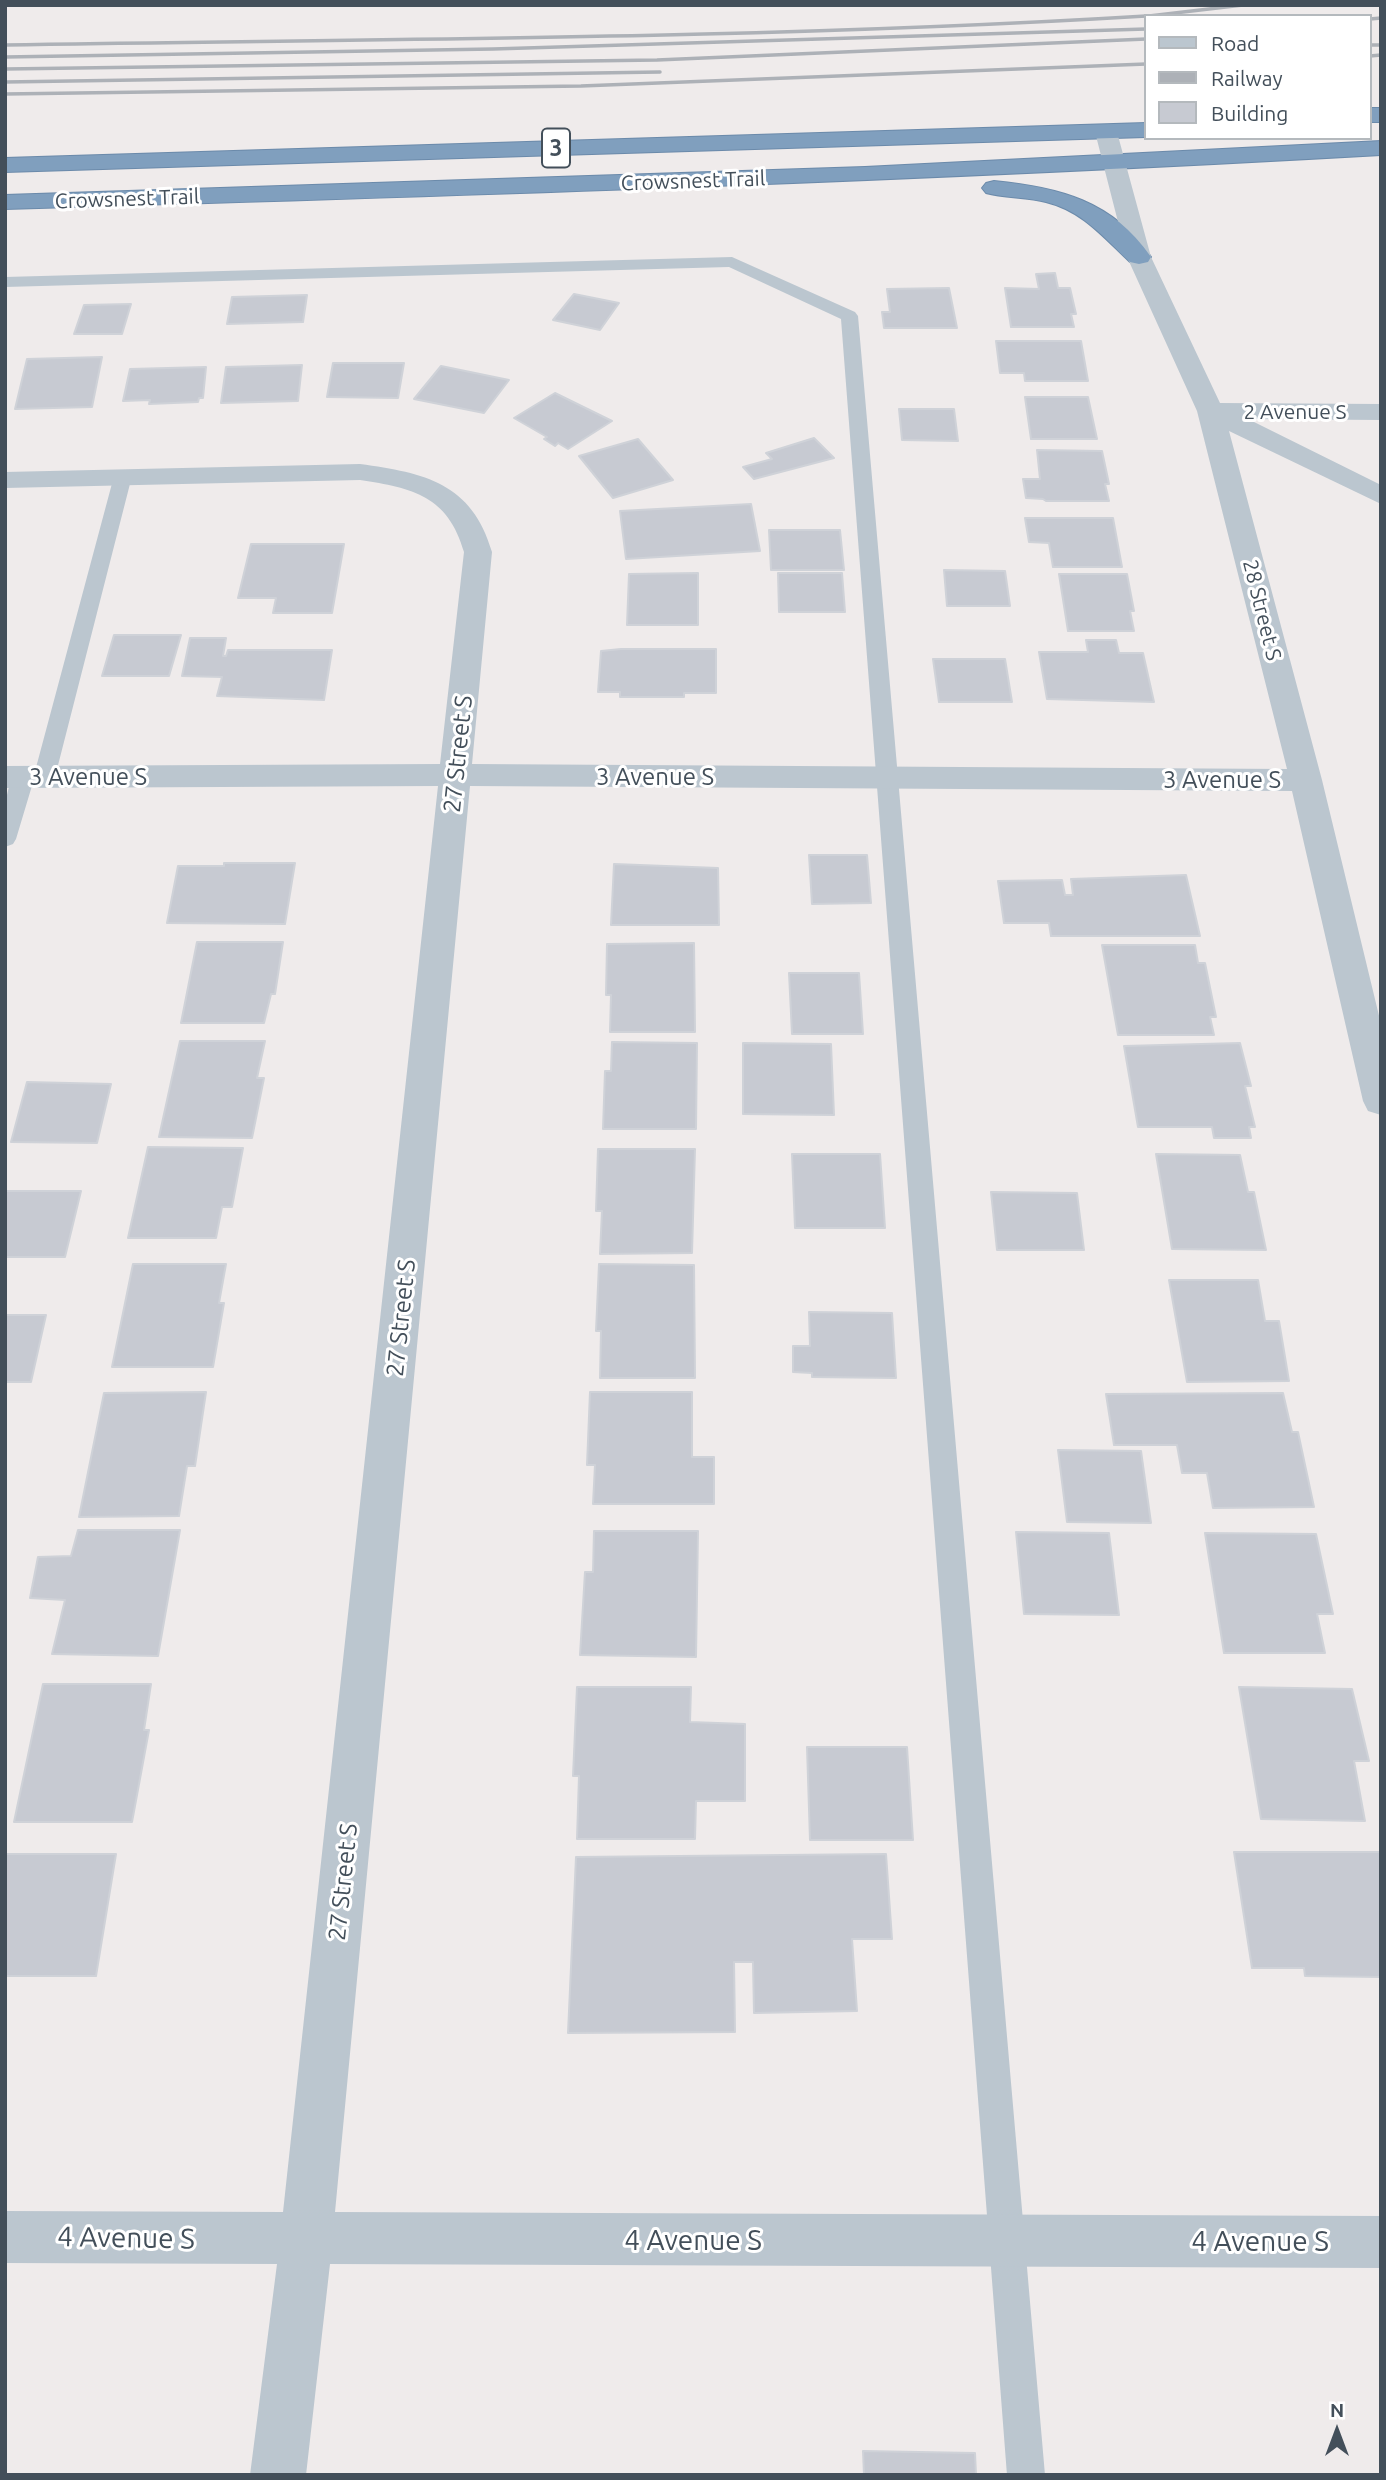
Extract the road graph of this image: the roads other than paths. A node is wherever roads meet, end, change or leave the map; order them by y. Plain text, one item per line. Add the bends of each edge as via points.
1 (1144, 130) edge
2 (1106, 132) junction
3 (1381, 148) edge
4 (1115, 164) junction
5 (5, 165) edge
6 (842, 177) junction
7 (5, 202) edge
8 (1139, 257) junction
9 (5, 282) edge
10 (1210, 411) junction
11 (1381, 412) edge
12 (124, 476) junction
13 (5, 480) edge
14 (1381, 496) edge
15 (456, 775) junction
16 (24, 777) edge
17 (886, 778) junction
18 (1306, 780) junction
19 (5, 839) edge
20 (1381, 1101) edge
21 (5, 2237) edge
22 (306, 2240) junction
23 (1007, 2242) junction
24 (1381, 2242) edge
25 (278, 2475) edge
26 (1026, 2475) edge

1 - 2 highway, Crowsnest Trail / 3
2 - 4 street, 28 Street S
2 - 5 highway, Crowsnest Trail / 3
3 - 4 highway, Crowsnest Trail / 3
4 - 6 highway, Crowsnest Trail / 3
4 - 8 street, 28 Street S
6 - 7 highway, Crowsnest Trail / 3
6 - 8 highway via 1047,195 1095,215
8 - 10 street, 28 Street S
9 - 17 lane via 732,262 849,316
10 - 11 street, 2 Avenue S
10 - 14 street
10 - 18 street, 28 Street S
12 - 13 street, 27 Street S
12 - 15 street, 27 Street S via 360,472 424,485 457,505 468,519 478,552
12 - 16 lane
15 - 16 street, 3 Avenue S
15 - 17 street, 3 Avenue S
15 - 22 street, 27 Street S
16 - 19 lane
17 - 18 street, 3 Avenue S
17 - 23 lane
18 - 20 street, 28 Street S
21 - 22 street, 4 Avenue S
22 - 23 street, 4 Avenue S
22 - 25 street, 27 Street S
23 - 24 street, 4 Avenue S
23 - 26 lane

